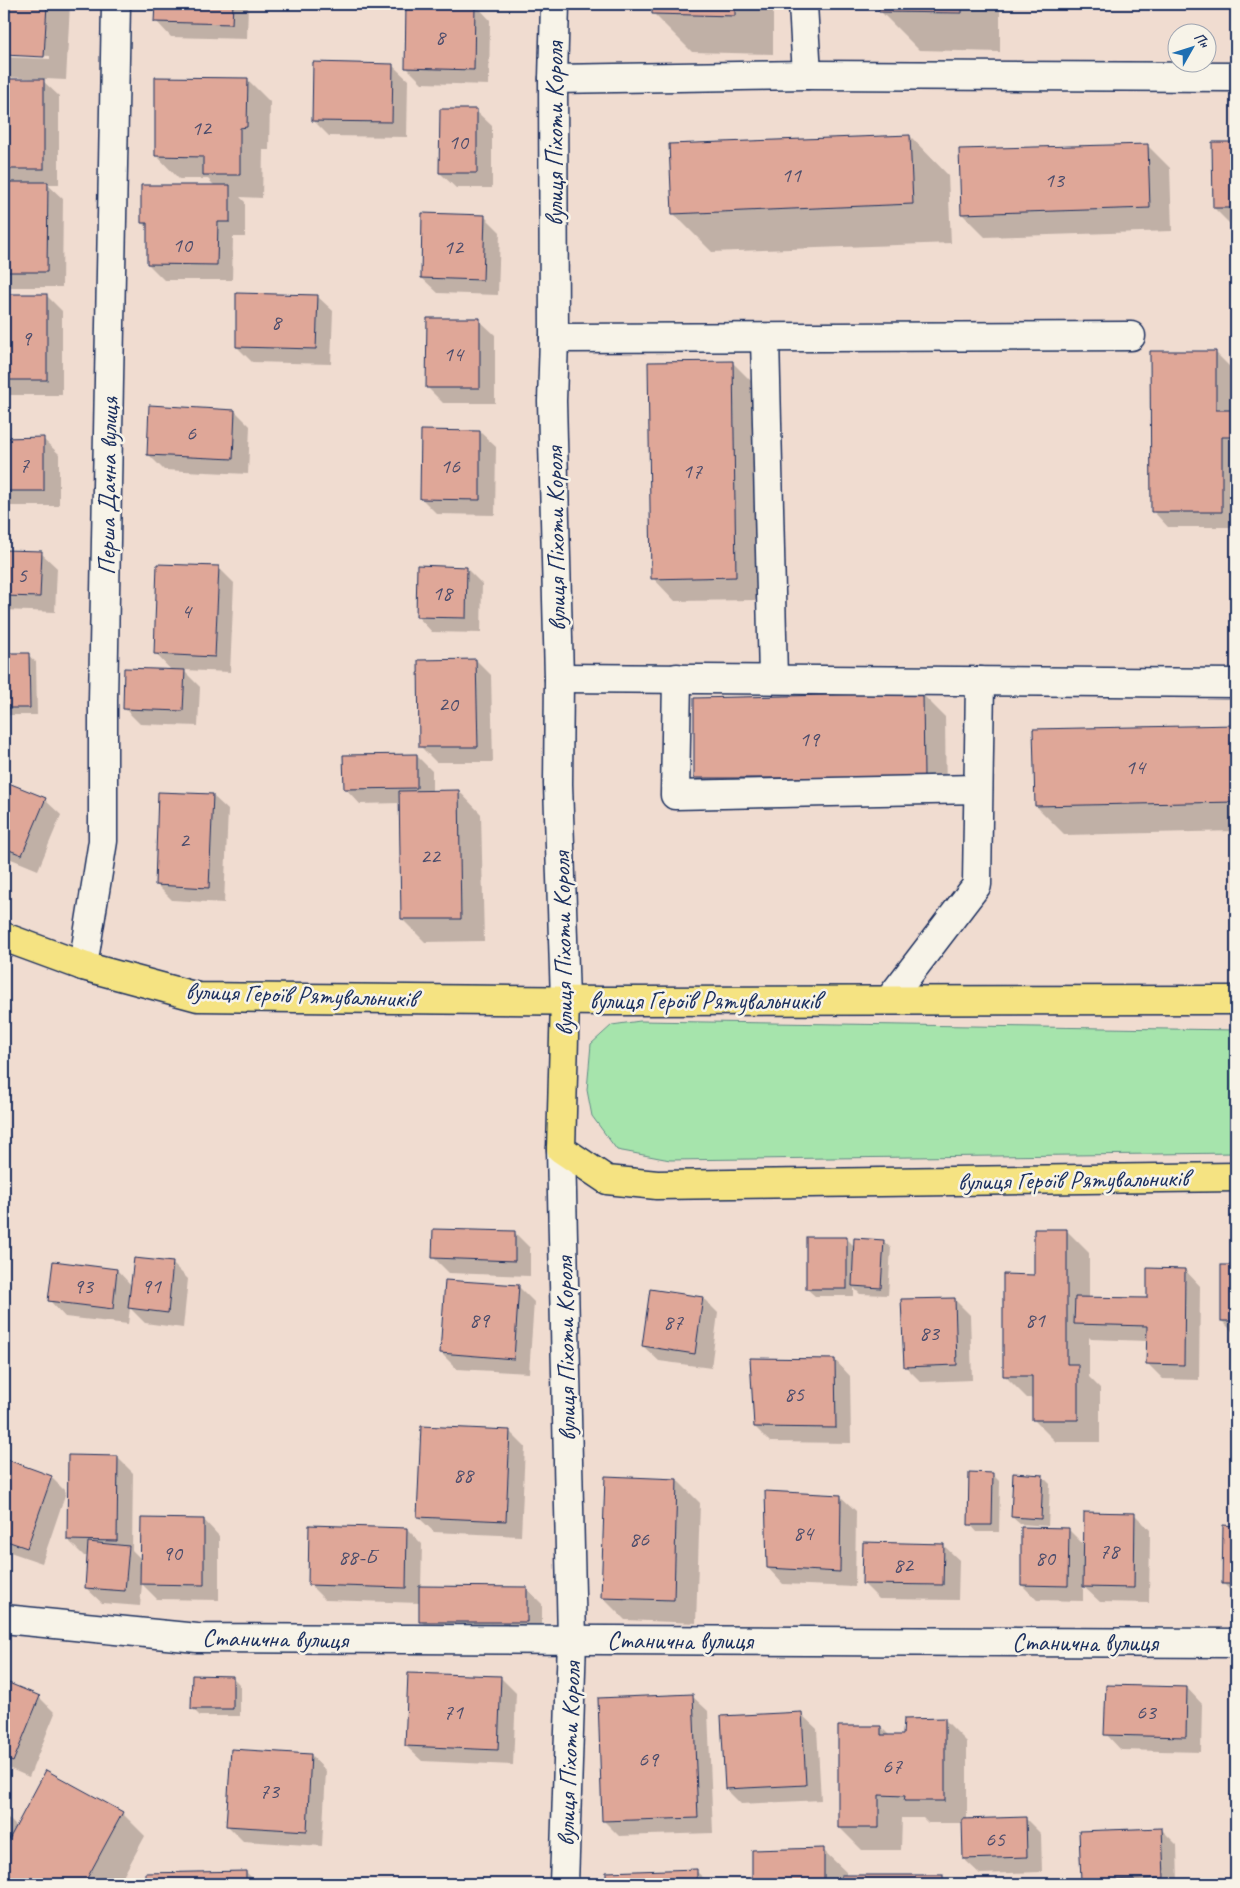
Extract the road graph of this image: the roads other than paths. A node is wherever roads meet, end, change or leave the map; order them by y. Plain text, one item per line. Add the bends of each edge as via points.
1 (116, 4) edge
2 (555, 4) edge
3 (802, 4) edge
4 (808, 75) junction
5 (1236, 77) edge
6 (553, 78) junction
7 (1131, 336) dead end
8 (554, 338) junction
9 (765, 338) junction
10 (559, 678) junction
11 (676, 678) junction
12 (773, 678) junction
13 (980, 681) junction
14 (1236, 683) edge
15 (978, 789) junction
16 (4, 937) edge
17 (83, 966) junction
18 (565, 1000) junction
19 (889, 1000) junction
20 (1236, 1000) edge
21 (561, 1149) junction
22 (1236, 1177) edge
23 (4, 1619) edge
24 (572, 1640) junction
25 (1236, 1643) edge
26 (564, 1884) edge

1 - 17 street, Перша Дачна вулиця via 103,841
2 - 6 street, вулиця Піхоти Короля
3 - 4 street
4 - 5 street
4 - 6 street
6 - 8 street, вулиця Піхоти Короля
7 - 9 street
8 - 9 street
8 - 10 street, вулиця Піхоти Короля via 552,401
9 - 12 street
10 - 11 street
10 - 18 street, вулиця Піхоти Короля via 558,784
11 - 12 street
11 - 15 street via 675,795
12 - 13 street
13 - 14 street
13 - 15 street
15 - 19 street via 977,885
16 - 17 main road, вулиця Героїв Рятувальників
17 - 18 main road, вулиця Героїв Рятувальників via 198,996
18 - 19 main road, вулиця Героїв Рятувальників
18 - 21 main road, вулиця Піхоти Короля
19 - 20 main road, вулиця Героїв Рятувальників
21 - 22 main road, вулиця Героїв Рятувальників via 607,1180 657,1185
21 - 24 street, вулиця Піхоти Короля
23 - 24 street, Станична вулиця via 197,1638
24 - 25 street, Станична вулиця
24 - 26 street, вулиця Піхоти Короля

